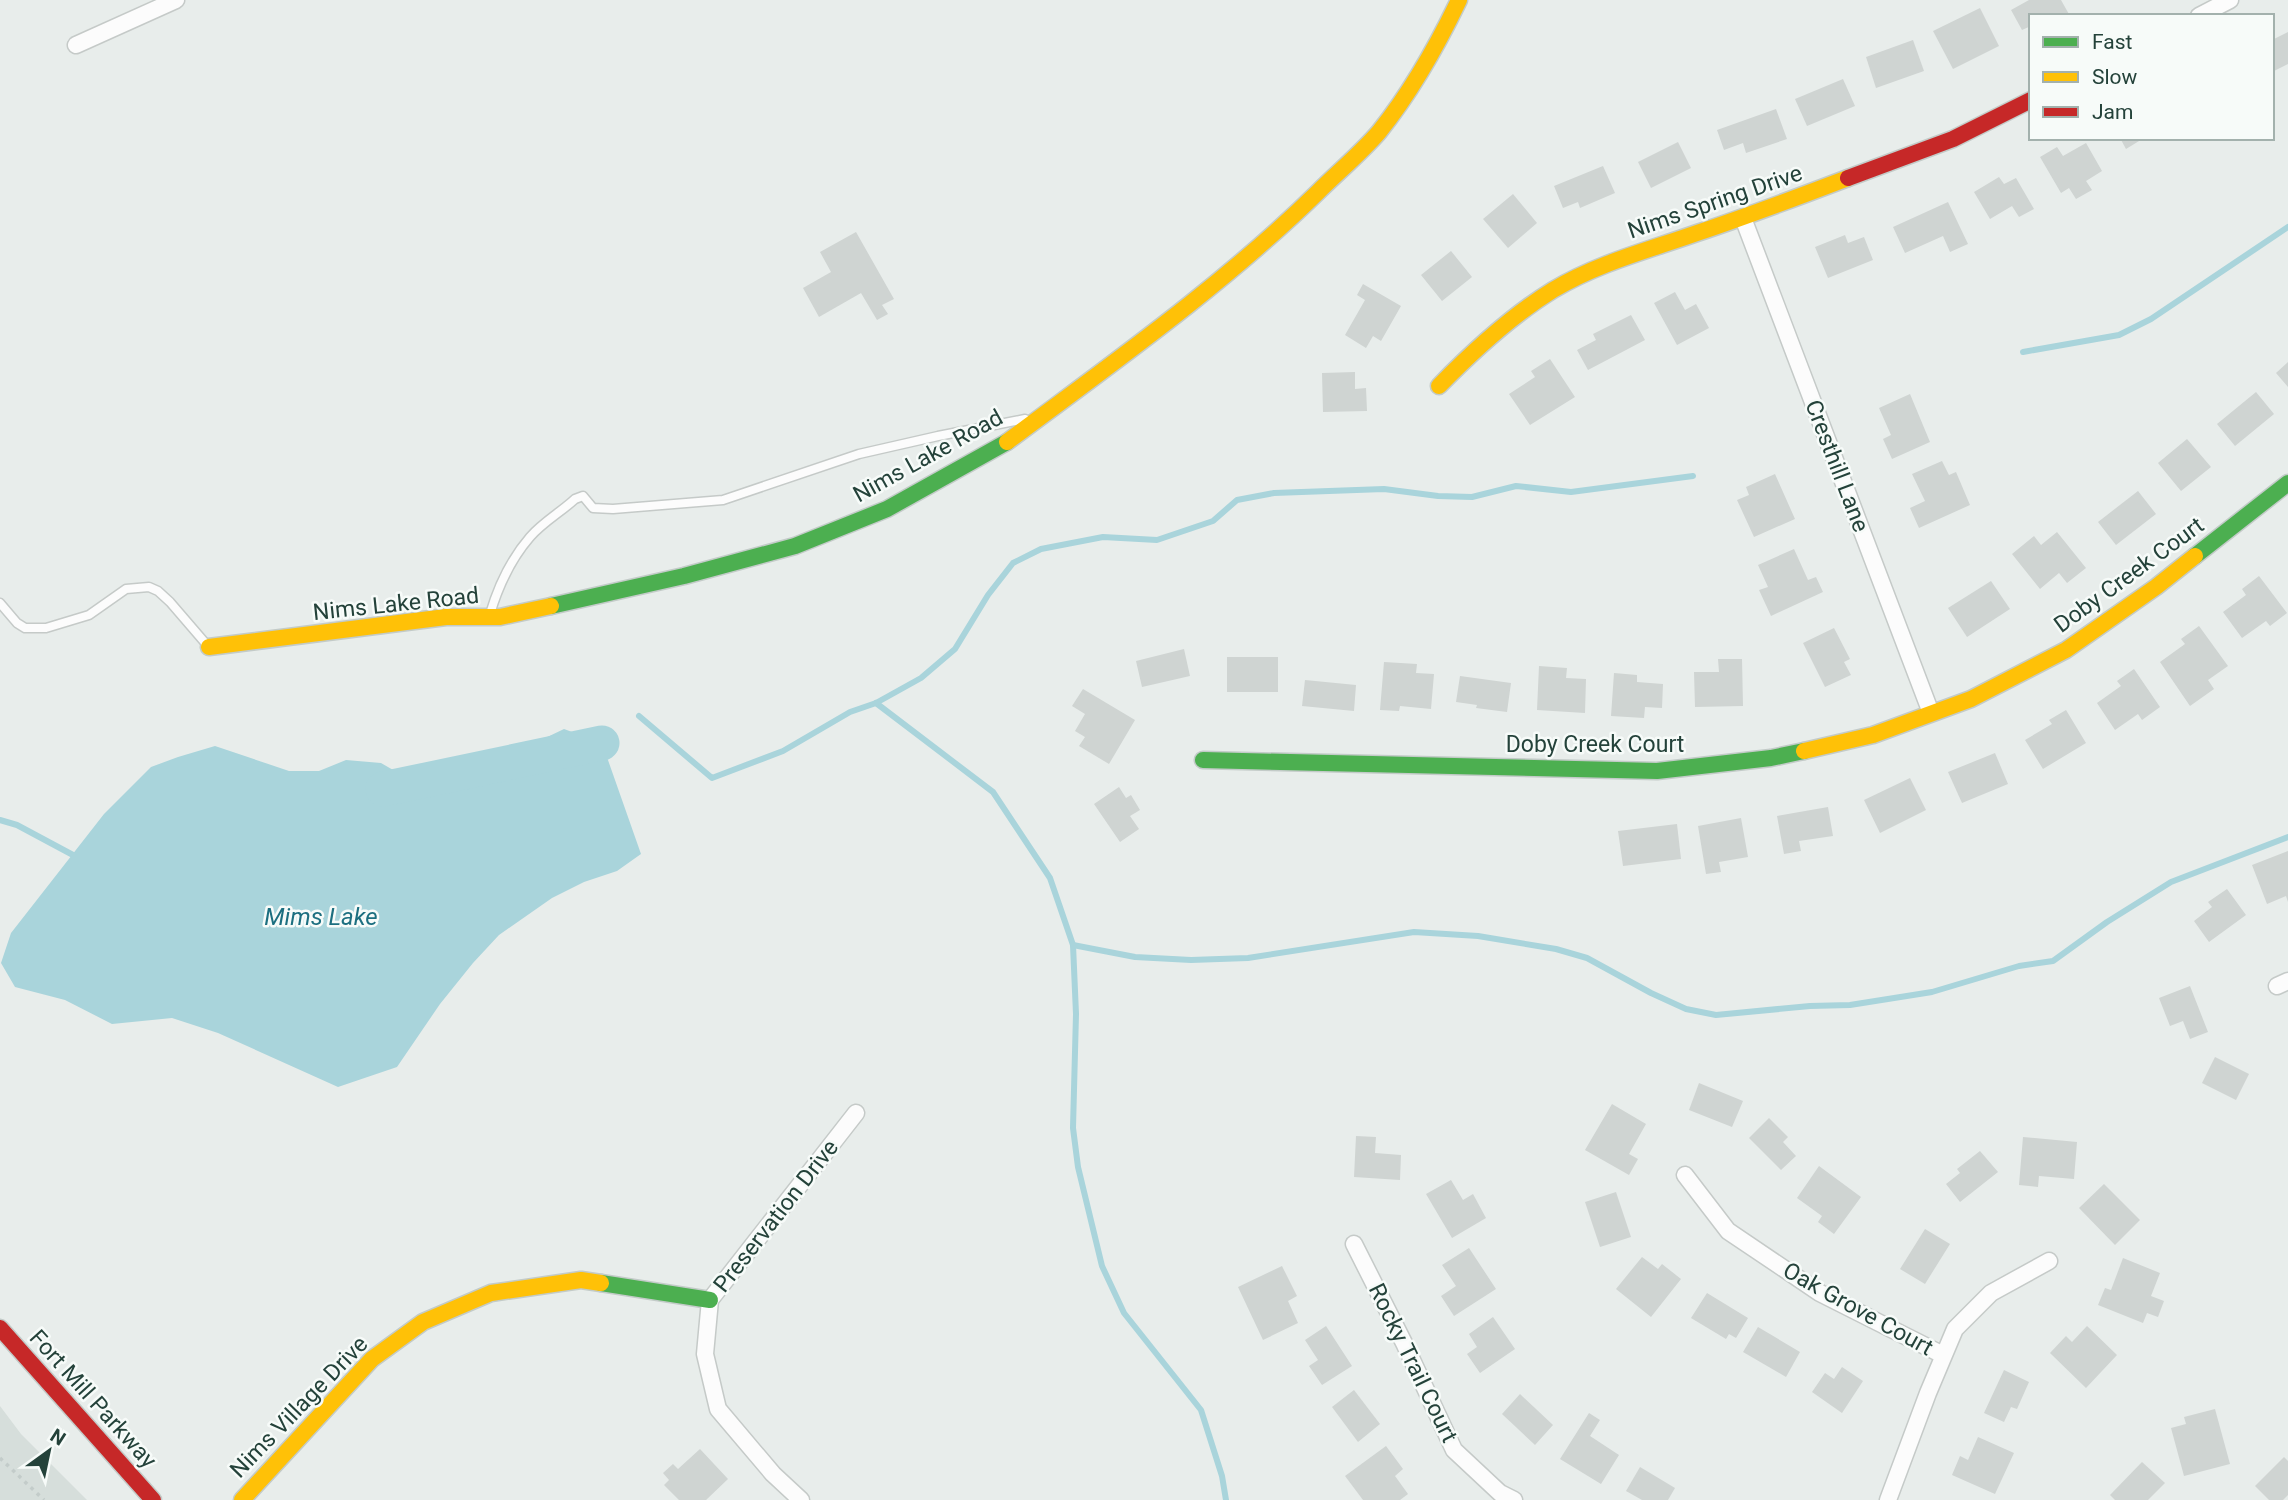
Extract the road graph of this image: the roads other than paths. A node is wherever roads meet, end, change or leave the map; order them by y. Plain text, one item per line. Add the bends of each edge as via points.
1 (176, 0) edge
2 (1459, 0) edge
3 (2230, 0) edge
4 (2203, 14) edge
5 (76, 45) dead end
6 (2029, 101) edge
7 (1743, 218) junction
8 (1439, 386) dead end
9 (1039, 417) junction
10 (2288, 484) edge
11 (0, 603) edge
12 (490, 617) junction
13 (209, 647) joint
14 (1931, 713) junction
15 (1203, 760) dead end
16 (856, 1113) dead end
17 (1685, 1175) dead end
18 (1354, 1244) dead end
19 (2049, 1261) dead end
20 (710, 1300) junction
21 (0, 1328) edge
22 (1943, 1355) junction
23 (148, 1497) edge
24 (242, 1500) edge
25 (801, 1500) edge
26 (1514, 1500) edge
27 (1888, 1500) edge

1 - 5 street
2 - 9 street, Nims Lake Road via 1410,89 1378,133 1274,235
3 - 4 street
6 - 7 street, Nims Spring Drive via 1953,139
7 - 8 street, Nims Spring Drive via 1594,268 1553,290 1511,319
7 - 14 street, Cresthill Lane
9 - 12 street, Nims Lake Road via 1005,443 887,509 795,546 604,595
9 - 12 lane via 859,454 723,500 613,509 593,508 583,496 530,536 508,570
10 - 14 street, Doby Creek Court via 2066,650 1971,699
11 - 13 lane via 25,628 46,628 89,615 126,589 149,587 170,602
12 - 13 street, Nims Lake Road via 446,617
14 - 15 street, Doby Creek Court via 1873,735 1771,758 1657,771
16 - 20 street, Preservation Drive
17 - 22 street, Oak Grove Court via 1728,1231 1820,1293
18 - 26 street, Rocky Trail Court via 1454,1450 1500,1493
19 - 22 street via 1991,1293 1955,1329
20 - 24 street, Nims Village Drive via 581,1280 491,1293 434,1317 372,1359
20 - 25 street, Preservation Drive via 705,1354 718,1409
21 - 23 street, Fort Mill Parkway
22 - 27 street

